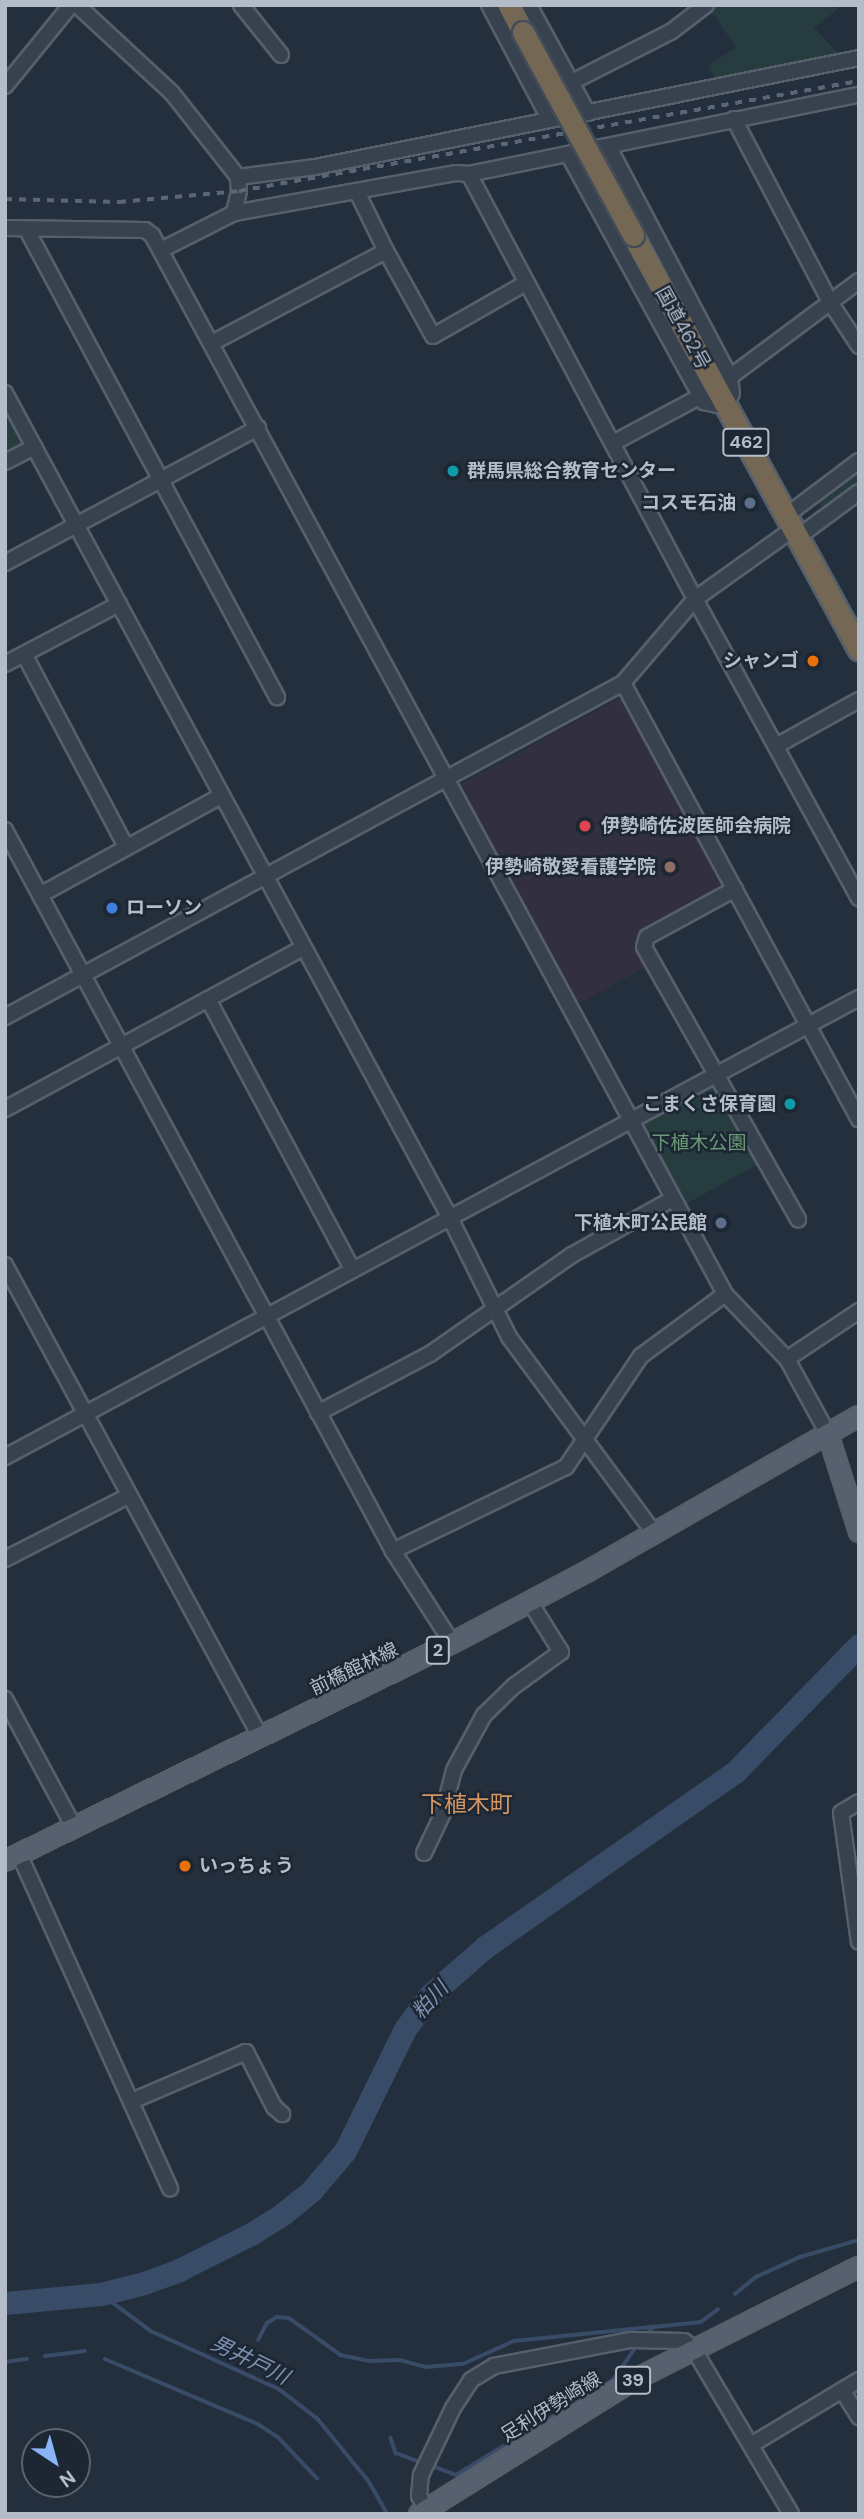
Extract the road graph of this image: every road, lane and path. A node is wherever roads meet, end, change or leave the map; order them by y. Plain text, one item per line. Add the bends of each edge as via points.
1 (71, 5) edge
2 (77, 5) edge
3 (241, 5) edge
4 (489, 5) edge
5 (509, 5) edge
6 (529, 5) edge
7 (706, 5) edge
8 (282, 55) dead end
9 (859, 58) edge
10 (572, 82) junction
11 (5, 86) edge
12 (859, 95) edge
13 (588, 113) junction
14 (734, 119) junction
15 (550, 120) junction
16 (608, 146) junction
17 (568, 154) junction
18 (469, 174) junction
19 (239, 177) junction
20 (358, 192) junction
21 (233, 213) junction
22 (5, 228) edge
23 (27, 230) junction
24 (162, 250) junction
25 (386, 251) junction
26 (859, 281) edge
27 (526, 284) junction
28 (830, 302) junction
29 (212, 343) junction
30 (859, 346) edge
31 (730, 377) junction
32 (5, 393) edge
33 (701, 396) junction
34 (726, 407) junction
35 (258, 428) junction
36 (613, 443) junction
37 (34, 447) junction
38 (859, 461) edge
39 (5, 462) edge
40 (161, 479) junction
41 (859, 492) edge
42 (76, 525) junction
43 (793, 527) junction
44 (5, 563) edge
45 (695, 599) junction
46 (119, 604) junction
47 (859, 649) edge
48 (24, 654) junction
49 (5, 664) edge
50 (623, 683) junction
51 (277, 696) dead end
52 (859, 700) edge
53 (776, 746) junction
54 (446, 779) junction
55 (222, 796) junction
56 (5, 830) edge
57 (126, 847) junction
58 (265, 878) junction
59 (735, 889) junction
60 (40, 895) junction
61 (859, 898) edge
62 (303, 948) junction
63 (82, 975) junction
64 (859, 998) edge
65 (208, 999) junction
66 (5, 1017) edge
67 (808, 1025) junction
68 (121, 1045) junction
69 (717, 1074) junction
70 (5, 1109) edge
71 (859, 1119) edge
72 (630, 1121) junction
73 (672, 1199) junction
74 (450, 1218) junction
75 (798, 1219) dead end
76 (5, 1265) edge
77 (353, 1270) junction
78 (725, 1294) junction
79 (493, 1309) junction
80 (859, 1311) edge
81 (267, 1317) junction
82 (787, 1359) junction
83 (318, 1413) junction
84 (85, 1415) junction
85 (859, 1416) edge
86 (828, 1434) junction
87 (584, 1442) junction
88 (5, 1457) edge
89 (128, 1496) junction
90 (859, 1532) edge
91 (654, 1533) junction
92 (393, 1551) junction
93 (5, 1559) edge
94 (530, 1602) junction
95 (452, 1643) junction
96 (5, 1699) edge
97 (261, 1738) junction
98 (859, 1802) edge
99 (74, 1827) junction
100 (425, 1853) dead end
101 (12, 1858) edge
102 (859, 1942) edge
103 (132, 2101) junction
104 (282, 2114) dead end
105 (170, 2188) dead end
106 (857, 2272) edge
107 (692, 2348) junction
108 (859, 2380) edge
109 (842, 2390) junction
110 (859, 2417) edge
111 (751, 2445) junction
112 (425, 2512) edge
113 (791, 2514) edge

1 - 11 street
2 - 19 street via 173,93
3 - 8 street
4 - 15 street
5 - 34 highway, 国道462号 / 462, bridge
6 - 10 street
7 - 10 street via 672,31
9 - 13 street
10 - 13 street
12 - 14 street
13 - 15 street
14 - 16 street
14 - 28 street
15 - 19 street via 315,167
16 - 17 street
16 - 31 street
17 - 18 street
17 - 33 street
18 - 20 street
18 - 27 street
19 - 21 street
20 - 21 street
20 - 25 street
21 - 24 street
22 - 23 street
23 - 24 street via 145,230
23 - 40 street
24 - 29 street
25 - 27 street via 433,336
25 - 29 street
26 - 28 street
27 - 36 street
28 - 30 street
28 - 31 street
29 - 35 street
31 - 34 street via 733,393
32 - 37 street
33 - 34 street via 704,402
33 - 36 street
34 - 43 highway, 国道462号 / 462
35 - 40 street
35 - 54 street
36 - 45 street
37 - 39 street
37 - 42 street
38 - 43 street
40 - 42 street
40 - 51 street
41 - 43 street
42 - 44 street
42 - 46 street
43 - 45 street
43 - 47 highway, 国道462号 / 462
45 - 50 street
45 - 53 street
46 - 48 street
46 - 55 street
48 - 49 street
48 - 57 street
50 - 54 street
50 - 59 street
52 - 53 street
53 - 61 street
54 - 58 street
54 - 72 street
55 - 57 street
55 - 58 street
56 - 60 street
57 - 60 street
58 - 62 street
58 - 63 street
59 - 67 street
59 - 69 street via 647,937 645,947
60 - 63 street
62 - 65 street
62 - 74 street
63 - 66 street
63 - 68 street
64 - 67 street
65 - 68 street
65 - 77 street
67 - 69 street
67 - 71 street
68 - 70 street
68 - 81 street
69 - 72 street
69 - 75 street
72 - 73 street
72 - 74 street
73 - 78 street
73 - 79 street via 572,1255
74 - 77 street
74 - 79 street
76 - 84 street
77 - 81 street
78 - 82 street
78 - 87 street via 641,1356
79 - 83 street via 430,1354
79 - 87 street
80 - 82 street
81 - 83 street
81 - 84 street
82 - 86 street
83 - 92 street
84 - 88 street
84 - 89 street
85 - 86 main road, 前橋館林線 / 2
86 - 90 main road
86 - 91 main road, 前橋館林線 / 2
87 - 91 street
87 - 92 street via 566,1467
89 - 93 street
89 - 97 street
91 - 94 main road, 前橋館林線 / 2
92 - 95 street
94 - 95 main road, 前橋館林線 / 2
94 - 100 street via 561,1652 484,1715 454,1770 439,1824
95 - 97 main road, 前橋館林線 / 2
96 - 99 street
97 - 99 main road, 前橋館林線 / 2
98 - 102 street via 841,1813
99 - 101 main road, 前橋館林線 / 2
101 - 103 street
103 - 104 street via 246,2052
103 - 105 street
106 - 107 main road, 足利伊勢崎線 / 39
107 - 111 street
107 - 112 main road, 足利伊勢崎線 / 39
107 - 112 street via 684,2341 630,2340 494,2366 471,2379 421,2475 419,2496
108 - 109 street
109 - 110 street
109 - 111 street
111 - 113 street

